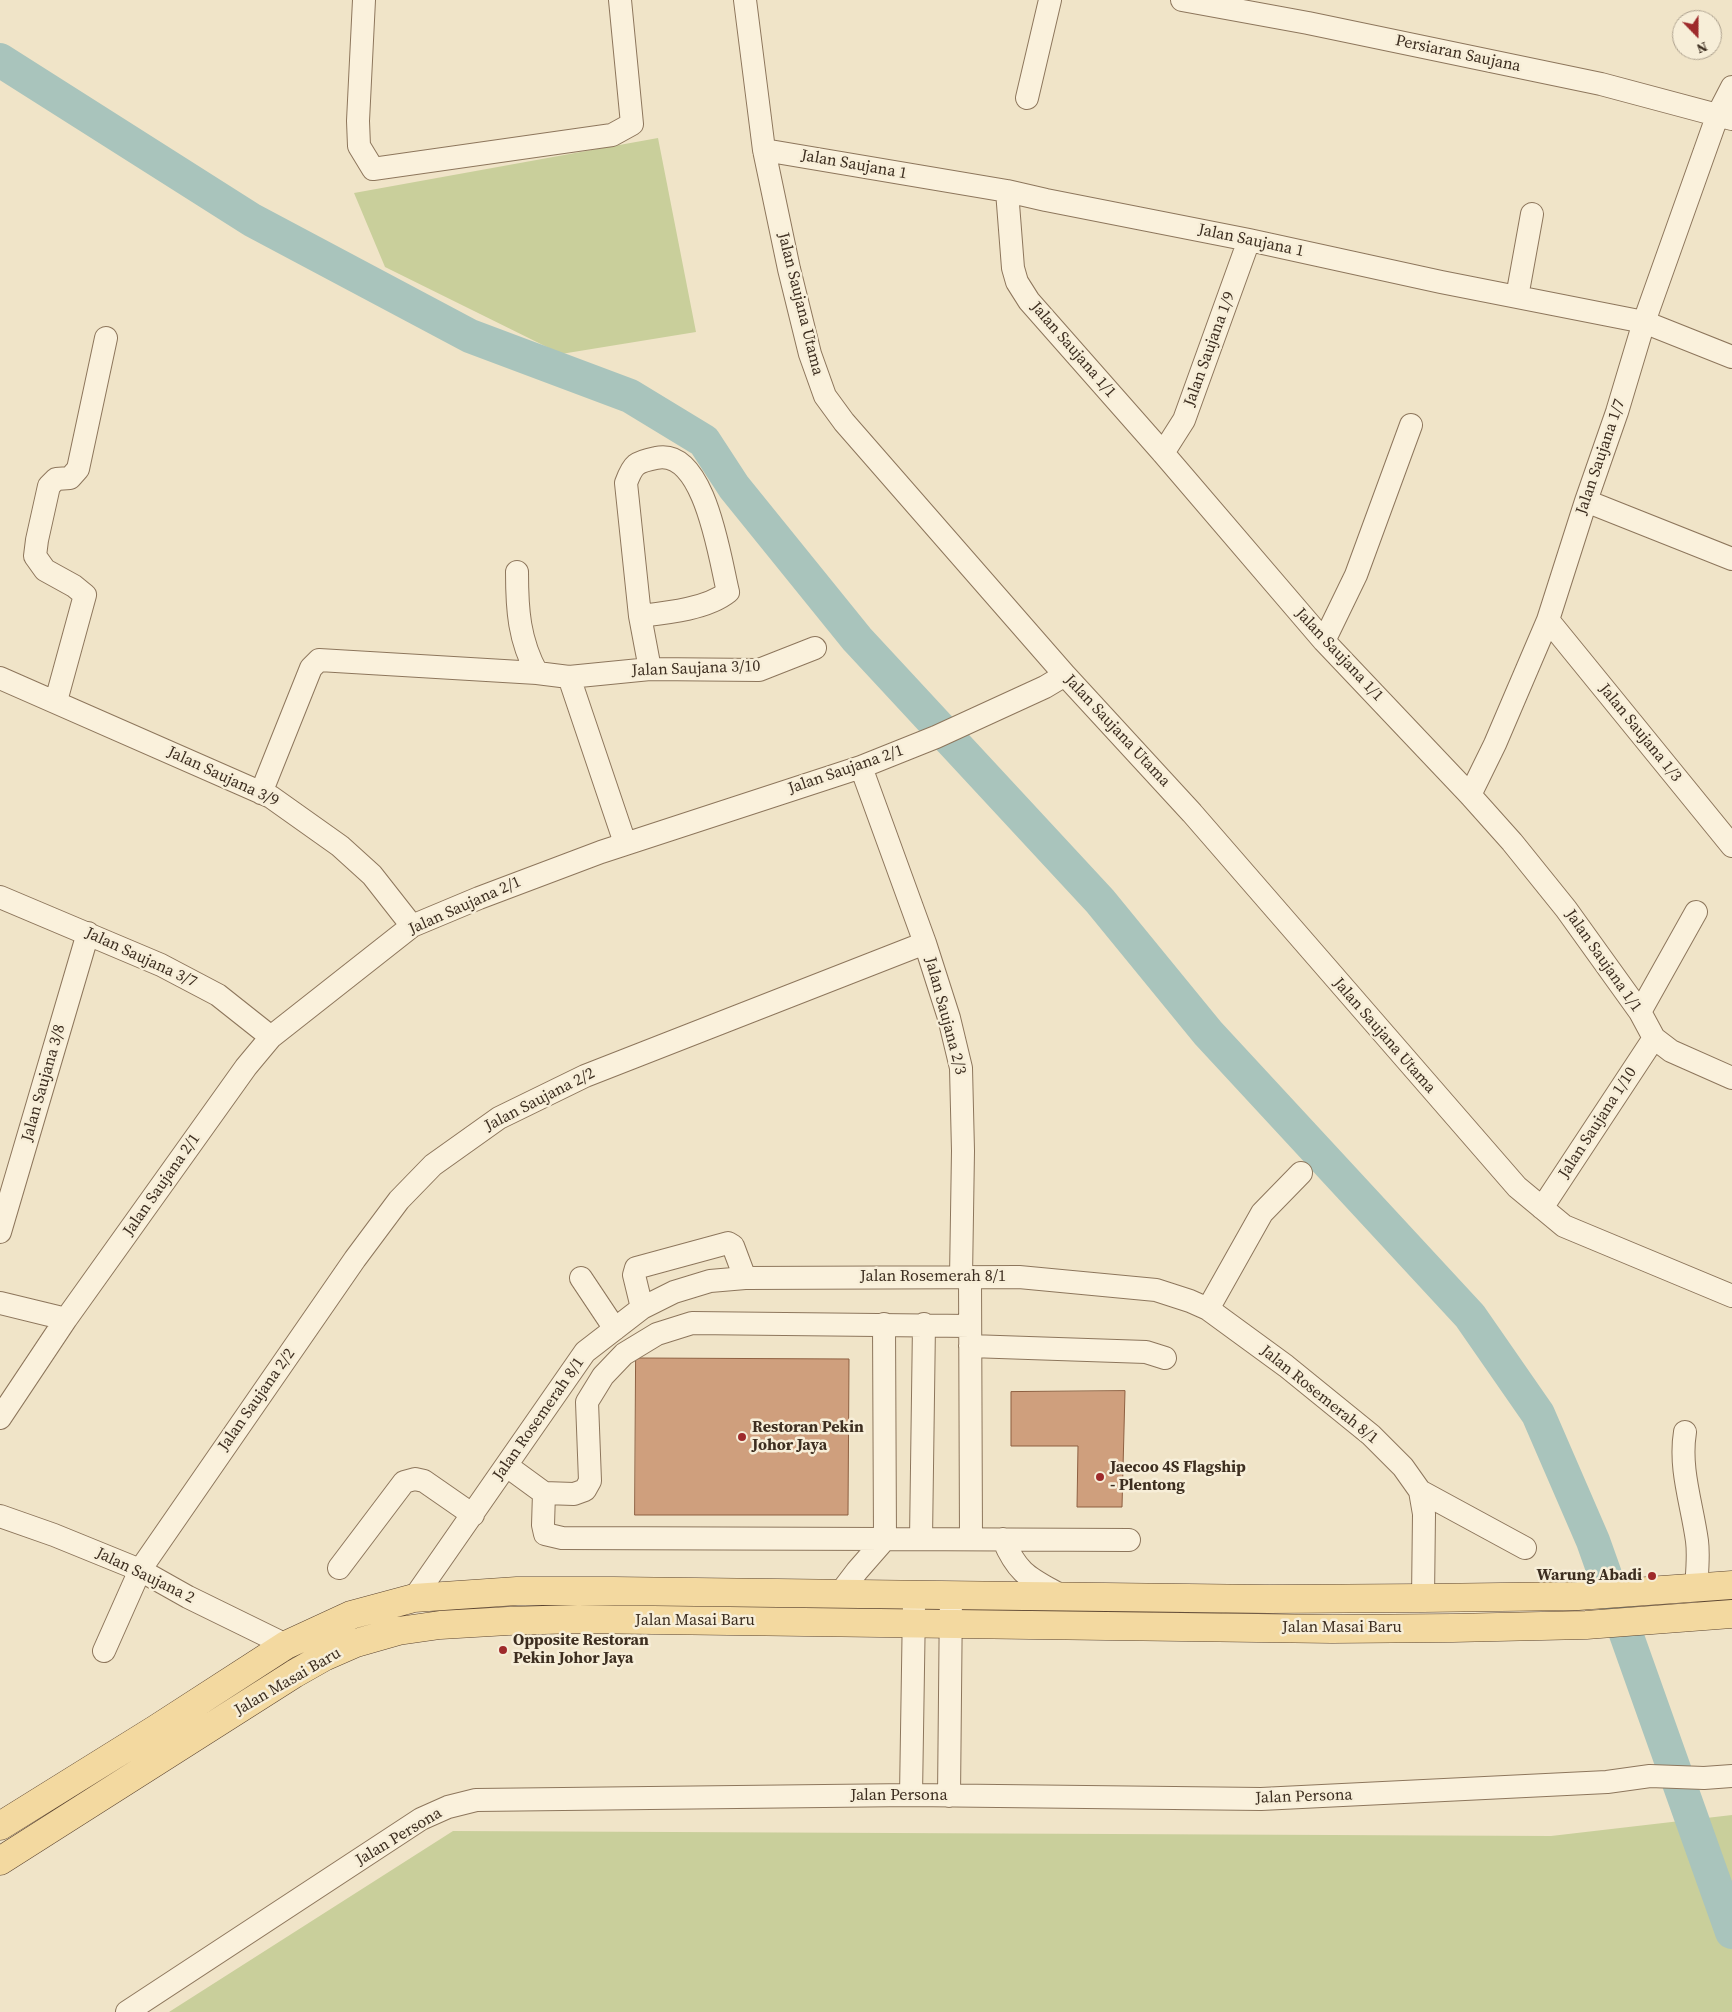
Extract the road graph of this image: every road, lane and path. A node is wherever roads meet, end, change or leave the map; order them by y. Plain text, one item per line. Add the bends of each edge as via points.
1 (364, 0) edge
2 (620, 0) edge
3 (745, 0) edge
4 (1050, 0) edge
5 (1182, 0) edge
6 (1732, 87) edge
7 (1027, 98) dead end
8 (1725, 117) edge
9 (778, 152) junction
10 (1008, 205) junction
11 (1532, 214) dead end
12 (1249, 240) junction
13 (1517, 297) junction
14 (1644, 322) junction
15 (106, 338) dead end
16 (1732, 357) edge
17 (1411, 425) dead end
18 (1163, 453) junction
19 (1586, 501) junction
20 (1732, 559) edge
21 (517, 572) dead end
22 (640, 616) junction
23 (1548, 620) junction
24 (1324, 641) junction
25 (815, 648) dead end
26 (650, 669) junction
27 (537, 673) junction
28 (1065, 676) junction
29 (0, 678) edge
30 (569, 678) junction
31 (56, 701) junction
32 (861, 766) junction
33 (261, 793) junction
34 (1470, 795) junction
35 (625, 843) junction
36 (1732, 846) edge
37 (0, 897) edge
38 (1696, 912) dead end
39 (412, 926) junction
40 (88, 933) junction
41 (925, 943) junction
42 (1640, 1012) junction
43 (271, 1037) junction
44 (1654, 1038) junction
45 (1732, 1078) edge
46 (1301, 1173) dead end
47 (1542, 1208) junction
48 (0, 1232) edge
49 (965, 1277) junction
50 (581, 1278) dead end
51 (745, 1278) junction
52 (1732, 1296) edge
53 (0, 1303) edge
54 (642, 1308) junction
55 (1208, 1310) junction
56 (66, 1319) junction
57 (884, 1324) junction
58 (924, 1324) junction
59 (615, 1329) junction
60 (970, 1336) junction
61 (1165, 1358) dead end
62 (0, 1418) edge
63 (1685, 1432) dead end
64 (507, 1466) junction
65 (1420, 1491) junction
66 (544, 1493) junction
67 (473, 1515) junction
68 (0, 1516) edge
69 (885, 1539) junction
70 (921, 1539) junction
71 (971, 1539) junction
72 (1003, 1539) junction
73 (1128, 1540) dead end
74 (1525, 1548) dead end
75 (339, 1568) dead end
76 (140, 1570) junction
77 (1732, 1585) edge
78 (1683, 1589) junction
79 (841, 1592) junction
80 (914, 1594) junction
81 (951, 1594) junction
82 (1062, 1596) junction
83 (414, 1598) junction
84 (1424, 1598) junction
85 (1732, 1614) edge
86 (914, 1622) junction
87 (951, 1624) junction
88 (1453, 1628) junction
89 (286, 1645) junction
90 (104, 1650) dead end
91 (1732, 1776) edge
92 (912, 1795) junction
93 (949, 1796) junction
94 (0, 1826) edge
95 (0, 1861) edge
96 (127, 2012) edge

1 - 2 street via 359,146 373,169 612,135 632,124
3 - 9 street, Jalan Saujana Utama
4 - 7 street
5 - 8 street, Persiaran Saujana via 1601,84
6 - 8 street, Jalan Saujana 1/7
8 - 14 street, Jalan Saujana 1/7
9 - 10 street, Jalan Saujana 1
9 - 28 street, Jalan Saujana Utama via 810,354 825,396
10 - 12 street, Jalan Saujana 1 via 1046,200
10 - 18 street, Jalan Saujana 1/1 via 1013,268 1029,301
11 - 13 street
12 - 13 street, Jalan Saujana 1
12 - 18 street, Jalan Saujana 1/9 via 1184,420
13 - 14 street, Jalan Saujana 1
14 - 16 street, Jalan Saujana 1
14 - 19 street, Jalan Saujana 1/7
15 - 31 street via 78,469 70,478 56,479 49,486 37,540 35,556 45,570 85,595
17 - 24 street via 1356,575
18 - 24 street, Jalan Saujana 1/1
19 - 20 street
19 - 23 street, Jalan Saujana 1/7
21 - 27 street via 520,630 527,655
22 - 22 street via 718,600 728,592 702,492 680,464 664,456 642,461 631,468 626,483
22 - 26 street
23 - 34 street, Jalan Saujana 1/7
23 - 36 street, Jalan Saujana 1/3
24 - 34 street, Jalan Saujana 1/1
25 - 26 street, Jalan Saujana 3/10 via 759,670
26 - 30 street, Jalan Saujana 3/10
27 - 30 street, Jalan Saujana 3/10
27 - 33 street, Jalan Saujana 3/10 via 319,660 311,668
28 - 32 street, Jalan Saujana 2/1 via 936,737
28 - 47 street, Jalan Saujana Utama via 1192,813 1517,1187
29 - 31 street, Jalan Saujana 3/9
30 - 35 street
31 - 33 street, Jalan Saujana 3/9
32 - 35 street, Jalan Saujana 2/1
32 - 41 street, Jalan Saujana 2/3
33 - 39 street, Jalan Saujana 3/9 via 340,846 372,875
34 - 42 street, Jalan Saujana 1/1 via 1566,909
35 - 39 street, Jalan Saujana 2/1
37 - 40 street, Jalan Saujana 3/7
38 - 42 street
39 - 43 street, Jalan Saujana 2/1
40 - 43 street, Jalan Saujana 3/7 via 161,965 218,995
40 - 48 street, Jalan Saujana 3/8
41 - 49 street, Jalan Saujana 2/3 via 949,1018 962,1076
41 - 76 street, Jalan Saujana 2/2 via 585,1076 499,1118 433,1165 399,1200 360,1252
42 - 44 street, Jalan Saujana 1/1
43 - 56 street, Jalan Saujana 2/1 via 246,1067
44 - 45 street, Jalan Saujana 1/1 via 1671,1051
44 - 47 street, Jalan Saujana 1/10
46 - 55 street via 1262,1213
47 - 52 street, Jalan Saujana Utama via 1564,1226
49 - 51 street, Jalan Rosemerah 8/1
49 - 55 street, Jalan Rosemerah 8/1 via 1019,1277 1156,1290
49 - 60 street, Jalan Saujana 2/3
50 - 59 street
51 - 54 street, Jalan Rosemerah 8/1 via 710,1282 674,1292
51 - 54 street via 733,1246 728,1243 636,1268 634,1275
53 - 56 street
54 - 59 street, Jalan Rosemerah 8/1
55 - 65 street, Jalan Rosemerah 8/1 via 1286,1366 1371,1435 1403,1467
56 - 62 street, Jalan Saujana 2/1
57 - 58 street
57 - 66 street via 692,1323 656,1334 624,1354 603,1376 588,1402 590,1480 585,1490 574,1494
57 - 69 street
58 - 60 street
58 - 70 street
59 - 64 street, Jalan Rosemerah 8/1 via 585,1352
60 - 61 street via 1146,1352
60 - 71 street, Jalan Saujana 2/3
63 - 78 street via 1685,1482 1698,1543
64 - 66 street
64 - 67 street, Jalan Rosemerah 8/1
65 - 74 street
65 - 84 street, Jalan Rosemerah 8/1 via 1424,1514
66 - 69 street via 545,1534 562,1538
67 - 75 street via 424,1481 415,1478 404,1482
67 - 83 street, Jalan Rosemerah 8/1
68 - 76 street, Jalan Saujana 2
69 - 70 street
69 - 79 street
70 - 71 street
71 - 72 street
72 - 73 street
72 - 82 street via 1011,1557 1026,1575
76 - 89 street, Jalan Saujana 2
76 - 90 street, Jalan Saujana 2/2
77 - 78 main road, Jalan Masai Baru
78 - 84 main road, Jalan Masai Baru via 1578,1596
79 - 80 main road, Jalan Masai Baru
79 - 83 main road, Jalan Masai Baru via 527,1591
80 - 81 main road, Jalan Masai Baru
80 - 86 street
81 - 82 main road, Jalan Masai Baru
81 - 87 street
82 - 84 main road, Jalan Masai Baru
83 - 89 main road, Jalan Masai Baru via 351,1615
84 - 88 main road via 1436,1619
85 - 88 main road, Jalan Masai Baru via 1586,1625
86 - 87 main road, Jalan Masai Baru
86 - 92 street
86 - 95 main road, Jalan Masai Baru via 578,1620 440,1625 398,1631 356,1643 294,1674
87 - 88 main road, Jalan Masai Baru
87 - 93 street
89 - 94 main road, Jalan Masai Baru
91 - 93 street, Jalan Persona via 1650,1776 1607,1782 1262,1799
92 - 93 street, Jalan Persona
92 - 96 street, Jalan Persona via 476,1800 448,1807 422,1819

